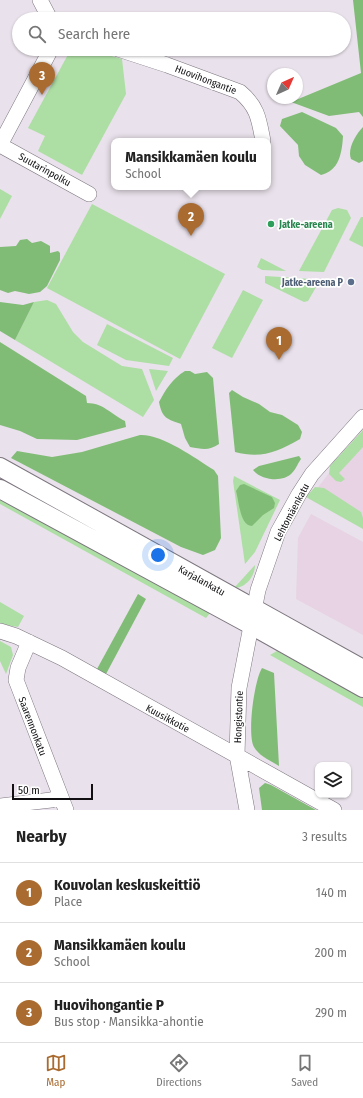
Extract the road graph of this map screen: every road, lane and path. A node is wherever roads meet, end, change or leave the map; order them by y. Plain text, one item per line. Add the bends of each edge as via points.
1 (40, 0) edge
2 (46, 12) edge
3 (47, 56) edge
4 (140, 56) edge
5 (262, 138) edge
6 (0, 145) edge
7 (89, 194) dead end
8 (363, 417) edge
9 (0, 467) edge
10 (0, 490) edge
11 (252, 617) junction
12 (0, 632) edge
13 (29, 642) junction
14 (363, 669) edge
15 (363, 688) edge
16 (237, 756) junction
17 (63, 804) edge
18 (0, 806) edge
19 (247, 810) edge
20 (334, 810) edge

1 - 2 street
3 - 6 street
4 - 5 street, Huovihongantie via 240,92 256,108
6 - 7 street, Suutarinpolku
8 - 11 street, Lehtomäenkatu via 312,474 288,513 269,555
9 - 11 main road, Karjalankatu
10 - 11 main road, Karjalankatu
11 - 14 main road, Karjalankatu
11 - 15 main road, Karjalankatu
11 - 16 street, Hongistontie via 238,688
12 - 13 street, Kuusikkotie via 7,632
13 - 16 street, Kuusikkotie
13 - 17 street, Saarennonkatu via 16,680
16 - 19 street, Hongistontie
16 - 20 street, Kuusikkotie
17 - 18 street via 51,800

